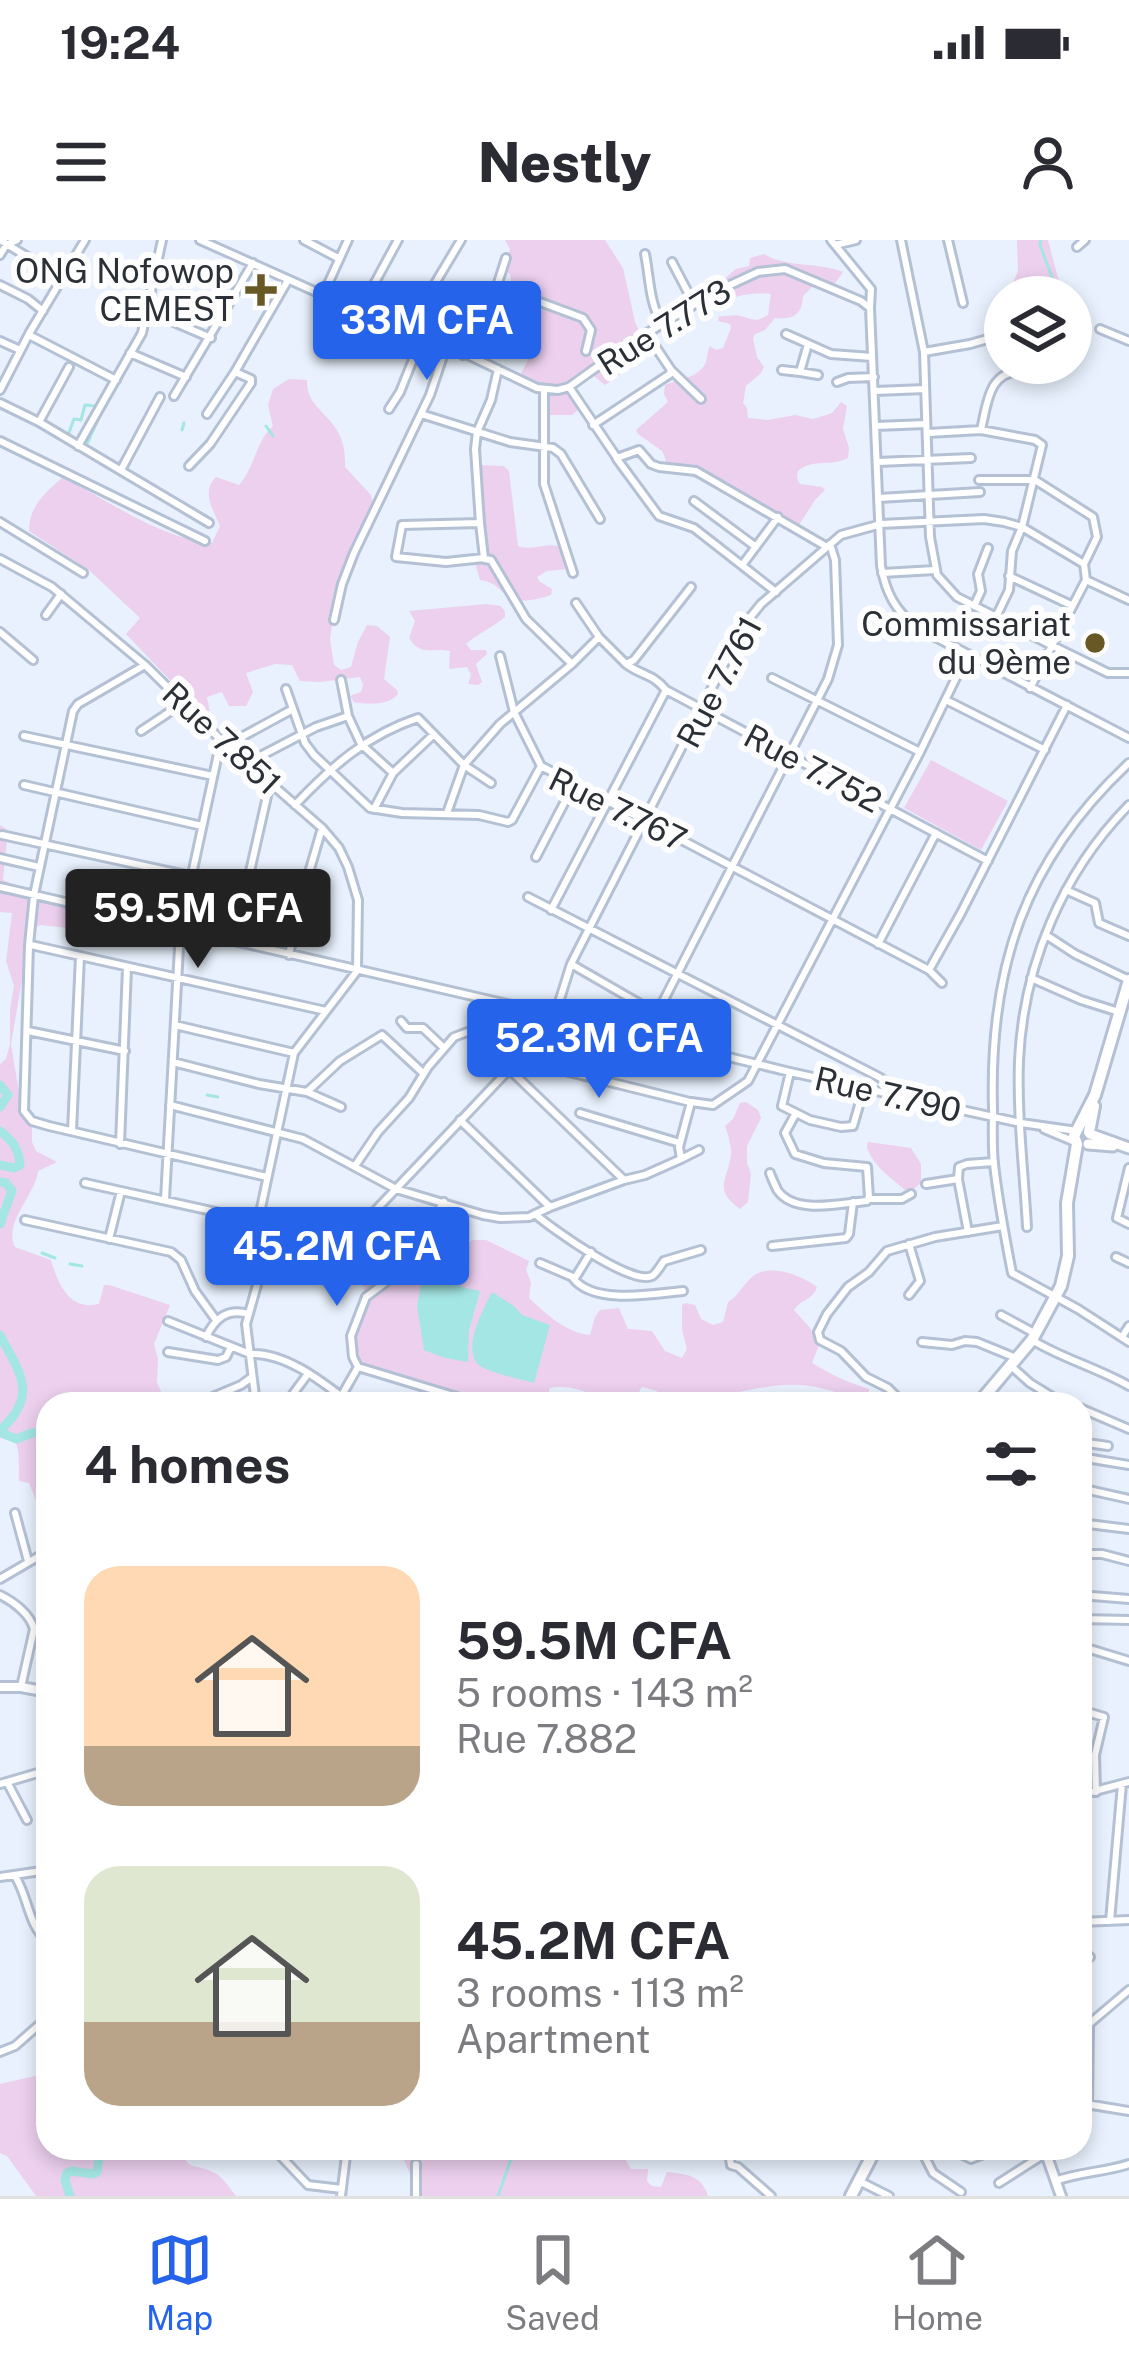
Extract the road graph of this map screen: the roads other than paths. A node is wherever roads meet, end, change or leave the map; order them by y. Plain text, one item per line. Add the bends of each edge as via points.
1 (17, 240) edge
2 (85, 240) edge
3 (162, 240) edge
4 (200, 240) edge
5 (225, 240) edge
6 (304, 240) edge
7 (348, 240) edge
8 (398, 240) edge
9 (461, 240) edge
10 (856, 240) edge
11 (901, 240) edge
12 (948, 240) edge
13 (1085, 240) edge
14 (3, 243) edge
15 (833, 243) edge
16 (1077, 247) dead end
17 (221, 249) junction
18 (645, 254) dead end
19 (0, 255) edge
20 (506, 258) dead end
21 (338, 259) junction
22 (672, 262) dead end
23 (253, 263) junction
24 (62, 278) junction
25 (288, 280) junction
26 (0, 285) edge
27 (497, 286) junction
28 (323, 295) junction
29 (963, 303) dead end
30 (694, 304) junction
31 (870, 308) junction
32 (360, 310) junction
33 (43, 311) junction
34 (147, 311) junction
35 (479, 321) junction
36 (662, 324) junction
37 (409, 327) junction
38 (1100, 329) dead end
39 (29, 334) junction
40 (646, 334) junction
41 (786, 334) dead end
42 (422, 336) junction
43 (211, 338) junction
44 (525, 340) dead end
45 (984, 340) edge
46 (0, 341) edge
47 (1129, 341) edge
48 (808, 344) junction
49 (446, 347) junction
50 (20, 350) junction
51 (586, 351) dead end
52 (924, 352) junction
53 (130, 353) junction
54 (463, 355) junction
55 (872, 356) junction
56 (69, 367) dead end
57 (498, 369) junction
58 (670, 370) junction
59 (782, 370) dead end
60 (800, 371) junction
61 (235, 372) junction
62 (818, 375) dead end
63 (186, 376) junction
64 (874, 377) junction
65 (116, 380) junction
66 (837, 382) dead end
67 (994, 384) edge
68 (569, 387) junction
69 (925, 388) junction
70 (0, 389) edge
71 (544, 389) junction
72 (874, 391) junction
73 (174, 396) dead end
74 (160, 398) dead end
75 (701, 399) dead end
76 (0, 403) edge
77 (388, 409) dead end
78 (207, 414) dead end
79 (421, 414) junction
80 (39, 422) junction
81 (593, 425) junction
82 (876, 426) junction
83 (927, 428) junction
84 (981, 430) junction
85 (477, 432) junction
86 (0, 441) edge
87 (78, 446) junction
88 (546, 448) junction
89 (616, 458) junction
90 (971, 458) dead end
91 (928, 459) junction
92 (878, 462) junction
93 (189, 466) dead end
94 (121, 470) junction
95 (980, 480) dead end
96 (1035, 480) junction
97 (980, 492) dead end
98 (929, 496) junction
99 (879, 498) junction
100 (694, 500) dead end
101 (778, 517) junction
102 (600, 519) dead end
103 (0, 522) edge
104 (930, 522) junction
105 (209, 523) dead end
106 (480, 523) junction
107 (881, 524) junction
108 (1022, 527) junction
109 (205, 541) dead end
110 (828, 546) junction
111 (756, 547) junction
112 (988, 548) dead end
113 (484, 558) junction
114 (0, 559) edge
115 (743, 564) junction
116 (1084, 564) junction
117 (935, 570) junction
118 (83, 573) dead end
119 (882, 573) junction
120 (573, 574) dead end
121 (1009, 576) junction
122 (1086, 580) junction
123 (691, 587) dead end
124 (776, 592) junction
125 (61, 594) junction
126 (1129, 600) edge
127 (575, 603) dead end
128 (974, 606) junction
129 (1072, 606) junction
130 (46, 615) dead end
131 (996, 617) junction
132 (334, 620) dead end
133 (0, 632) edge
134 (599, 637) junction
135 (1053, 646) junction
136 (967, 655) junction
137 (500, 656) dead end
138 (33, 661) dead end
139 (572, 664) junction
140 (626, 664) junction
141 (145, 665) junction
142 (1129, 673) edge
143 (772, 678) dead end
144 (341, 680) dead end
145 (1030, 688) junction
146 (286, 689) dead end
147 (666, 690) junction
148 (946, 699) junction
149 (816, 701) junction
150 (183, 703) junction
151 (1067, 705) junction
152 (293, 709) junction
153 (703, 710) junction
154 (514, 712) junction
155 (347, 716) junction
156 (141, 730) dead end
157 (301, 734) junction
158 (433, 735) junction
159 (24, 736) dead end
160 (1129, 738) edge
161 (224, 743) junction
162 (66, 744) junction
163 (361, 744) junction
164 (1045, 750) junction
165 (920, 752) junction
166 (788, 755) junction
167 (247, 763) junction
168 (1129, 763) edge
169 (464, 765) junction
170 (541, 766) junction
171 (328, 770) junction
172 (393, 773) junction
173 (213, 776) junction
174 (269, 783) junction
175 (491, 783) dead end
176 (574, 784) junction
177 (24, 785) dead end
178 (55, 792) junction
179 (609, 802) junction
180 (1129, 805) edge
181 (295, 806) junction
182 (374, 809) junction
183 (890, 809) junction
184 (447, 813) junction
185 (644, 821) junction
186 (202, 826) junction
187 (322, 828) junction
188 (936, 833) junction
189 (2, 835) edge
190 (44, 843) junction
191 (536, 857) dead end
192 (0, 858) edge
193 (988, 861) junction
194 (731, 866) junction
195 (39, 867) junction
196 (192, 877) junction
197 (0, 887) edge
198 (246, 889) junction
199 (1066, 890) junction
200 (34, 895) junction
201 (528, 897) dead end
202 (301, 900) junction
203 (551, 910) junction
204 (832, 919) junction
205 (589, 928) junction
206 (180, 930) junction
207 (1046, 935) junction
208 (1129, 936) edge
209 (29, 944) junction
210 (878, 944) junction
211 (289, 955) junction
212 (80, 956) junction
213 (571, 964) junction
214 (128, 968) junction
215 (928, 970) junction
216 (357, 971) junction
217 (676, 974) junction
218 (177, 978) junction
219 (1031, 978) junction
220 (1129, 980) edge
221 (942, 982) dead end
222 (519, 1007) junction
223 (326, 1011) junction
224 (657, 1011) junction
225 (1119, 1012) junction
226 (553, 1014) junction
227 (401, 1021) dead end
228 (684, 1024) dead end
229 (175, 1025) junction
230 (778, 1026) junction
231 (1121, 1030) edge
232 (27, 1031) junction
233 (644, 1037) junction
234 (76, 1042) junction
235 (444, 1048) junction
236 (125, 1052) junction
237 (294, 1053) junction
238 (520, 1058) junction
239 (173, 1062) junction
240 (758, 1065) junction
241 (509, 1069) junction
242 (790, 1072) junction
243 (423, 1073) junction
244 (287, 1088) junction
245 (864, 1088) junction
246 (307, 1092) junction
247 (914, 1100) junction
248 (691, 1102) junction
249 (170, 1105) junction
250 (341, 1107) dead end
251 (580, 1113) dead end
252 (796, 1113) junction
253 (993, 1117) junction
254 (460, 1120) junction
255 (1021, 1124) junction
256 (72, 1131) junction
257 (278, 1132) junction
258 (1082, 1138) junction
259 (680, 1143) junction
260 (120, 1144) junction
261 (1126, 1148) edge
262 (699, 1150) dead end
263 (169, 1156) junction
264 (682, 1159) junction
265 (994, 1162) junction
266 (354, 1168) junction
267 (1129, 1168) edge
268 (770, 1173) dead end
269 (267, 1177) junction
270 (958, 1179) junction
271 (624, 1180) junction
272 (85, 1184) dead end
273 (926, 1184) dead end
274 (396, 1189) junction
275 (121, 1191) junction
276 (911, 1194) dead end
277 (165, 1199) junction
278 (868, 1199) junction
279 (444, 1202) junction
280 (853, 1202) junction
281 (550, 1208) junction
282 (536, 1214) junction
283 (25, 1220) dead end
284 (258, 1222) junction
285 (1129, 1225) edge
286 (1003, 1226) junction
287 (1027, 1227) dead end
288 (968, 1232) junction
289 (345, 1234) junction
290 (109, 1238) junction
291 (909, 1244) junction
292 (772, 1246) dead end
293 (701, 1250) dead end
294 (591, 1252) junction
295 (1116, 1257) dead end
296 (540, 1263) dead end
297 (1129, 1263) edge
298 (394, 1276) junction
299 (574, 1278) junction
300 (257, 1285) dead end
301 (683, 1291) dead end
302 (909, 1295) dead end
303 (1056, 1298) junction
304 (249, 1314) junction
305 (1000, 1315) dead end
306 (216, 1320) junction
307 (168, 1321) dead end
308 (1129, 1326) edge
309 (206, 1337) junction
310 (1034, 1337) junction
311 (1125, 1339) edge
312 (922, 1342) dead end
313 (230, 1347) junction
314 (168, 1352) dead end
315 (250, 1354) junction
316 (1015, 1362) junction
317 (358, 1367) junction
318 (307, 1375) junction
319 (252, 1377) junction
320 (1129, 1387) edge
321 (224, 1392) edge
322 (254, 1392) edge
323 (294, 1392) edge
324 (334, 1392) edge
325 (345, 1392) edge
326 (440, 1392) edge
327 (892, 1392) edge
328 (989, 1392) edge
329 (1045, 1392) edge
330 (1092, 1413) edge
331 (1129, 1429) edge
332 (1092, 1444) edge
333 (1108, 1446) dead end
334 (1092, 1459) edge
335 (1129, 1465) edge
336 (1092, 1491) edge
337 (1129, 1499) edge
338 (15, 1513) dead end
339 (1092, 1524) edge
340 (1129, 1529) edge
341 (1092, 1554) edge
342 (36, 1558) edge
343 (1129, 1561) edge
344 (28, 1562) junction
345 (0, 1579) edge
346 (0, 1595) edge
347 (1092, 1596) edge
348 (1129, 1599) edge
349 (1092, 1619) edge
350 (1129, 1619) edge
351 (1092, 1650) edge
352 (1129, 1661) edge
353 (0, 1687) edge
354 (21, 1687) junction
355 (36, 1690) edge
356 (1092, 1714) edge
357 (36, 1774) edge
358 (3, 1783) edge
359 (1125, 1783) edge
360 (1096, 1792) junction
361 (1092, 1793) edge
362 (27, 1820) dead end
363 (36, 1872) edge
364 (15, 1876) junction
365 (0, 1877) edge
366 (1129, 1920) edge
367 (1111, 1921) junction
368 (1092, 1922) edge
369 (36, 1932) edge
370 (1129, 1990) edge
371 (1092, 2019) edge
372 (36, 2027) edge
373 (0, 2052) edge
374 (1092, 2104) edge
375 (1129, 2110) edge
376 (284, 2160) edge
377 (345, 2160) edge
378 (730, 2160) edge
379 (870, 2160) edge
380 (926, 2160) edge
381 (1032, 2160) edge
382 (1048, 2160) edge
383 (416, 2164) dead end
384 (1129, 2164) edge
385 (1055, 2180) junction
386 (859, 2181) junction
387 (999, 2183) dead end
388 (341, 2192) edge
389 (961, 2192) dead end
390 (416, 2196) edge
391 (772, 2196) edge
392 (851, 2196) edge
393 (889, 2196) edge
394 (1061, 2196) edge

1 - 14 street
2 - 24 street
3 - 34 street
4 - 17 street, Rue 7.773
5 - 17 street
6 - 21 street
7 - 21 street
8 - 32 street
9 - 37 street
10 - 15 street
11 - 52 street
12 - 29 street
13 - 16 street
14 - 19 street
14 - 24 street
15 - 31 street via 872,289
17 - 23 street, Rue 7.773
18 - 36 street
20 - 27 street
21 - 28 street
22 - 30 street
23 - 25 street, Rue 7.773
23 - 43 street
24 - 33 street
25 - 28 street, Rue 7.773
25 - 61 street
26 - 33 street
27 - 35 street
27 - 51 street via 583,319
28 - 32 street, Rue 7.773
30 - 31 street, Rue 7.773 via 777,268
30 - 36 street, Rue 7.773
31 - 55 street
32 - 37 street, Rue 7.773
33 - 39 street
34 - 43 street
34 - 53 street
35 - 44 street
35 - 54 street
36 - 40 street, Rue 7.773
37 - 42 street, Rue 7.773
38 - 47 street
39 - 50 street
39 - 65 street
40 - 58 street
40 - 68 street, Rue 7.773
41 - 48 street
42 - 49 street, Rue 7.773
42 - 77 street
43 - 63 street
45 - 52 street
46 - 50 street
48 - 55 street
48 - 60 street
49 - 54 street, Rue 7.773
49 - 79 street
50 - 70 street
52 - 69 street
53 - 63 street
53 - 65 street
54 - 57 street, Rue 7.773
55 - 64 street
56 - 80 street
57 - 71 street, Rue 7.773
57 - 85 street
58 - 75 street
58 - 81 street
59 - 60 street
60 - 62 street
61 - 78 street
61 - 93 street via 251,383
63 - 73 street
64 - 66 street
64 - 72 street
65 - 87 street
67 - 84 street
68 - 71 street, Rue 7.773
68 - 81 street
69 - 72 street
69 - 83 street
71 - 88 street
72 - 82 street
74 - 94 street
76 - 80 street
79 - 85 street
79 - 132 street via 354,553
80 - 87 street
81 - 89 street
82 - 83 street
82 - 92 street
83 - 84 street
83 - 91 street
84 - 96 street via 1040,443
85 - 88 street
85 - 106 street
86 - 109 street
87 - 94 street
88 - 102 street via 561,454
88 - 120 street via 544,484
89 - 101 street via 640,450 655,466 696,471
89 - 115 street via 659,516 694,528
90 - 91 street
91 - 92 street
91 - 98 street
92 - 99 street
94 - 105 street
95 - 96 street
96 - 108 street
96 - 116 street via 1096,519
97 - 98 street
98 - 99 street
98 - 104 street
99 - 107 street
100 - 111 street
101 - 110 street
101 - 111 street
103 - 118 street
104 - 107 street, Rue 7.761
104 - 108 street, Rue 7.761
104 - 117 street
106 - 113 street
106 - 113 street via 401,524 396,557
107 - 110 street, Rue 7.761
107 - 119 street
108 - 116 street, Rue 7.761
108 - 121 street
110 - 124 street, Rue 7.761
110 - 149 street via 836,560 838,645
111 - 115 street
112 - 128 street
113 - 139 street via 526,619
114 - 125 street, Rue 7.851
115 - 124 street
116 - 122 street
117 - 119 street
117 - 128 street
119 - 136 street via 906,618
121 - 129 street
121 - 131 street
122 - 126 street
122 - 129 street
123 - 140 street
124 - 153 street, Rue 7.761 via 751,614
125 - 130 street
125 - 141 street, Rue 7.851
127 - 134 street, Rue 7.752
128 - 131 street
129 - 135 street
131 - 135 street
133 - 138 street
134 - 139 street
134 - 140 street, Rue 7.752
135 - 142 street via 1108,673
135 - 145 street
136 - 145 street
136 - 148 street
137 - 154 street
139 - 154 street
140 - 147 street, Rue 7.752
141 - 150 street, Rue 7.851
141 - 162 street via 74,707
143 - 149 street
144 - 155 street
145 - 151 street
146 - 152 street
147 - 153 street, Rue 7.752
147 - 179 street
148 - 164 street
148 - 165 street
149 - 165 street
149 - 166 street
150 - 156 street
150 - 161 street, Rue 7.851
151 - 160 street
151 - 164 street
152 - 157 street
152 - 161 street
153 - 166 street, Rue 7.752
153 - 185 street, Rue 7.761
154 - 169 street
154 - 170 street
155 - 157 street
155 - 163 street
157 - 167 street
157 - 171 street
158 - 163 street via 419,718
158 - 169 street
158 - 172 street
159 - 162 street
161 - 167 street, Rue 7.851
161 - 173 street
162 - 173 street
162 - 178 street
163 - 171 street
163 - 172 street
164 - 193 street
165 - 183 street
166 - 183 street, Rue 7.752
166 - 194 street
167 - 174 street, Rue 7.851
168 - 253 street via 1060,845 1013,937 993,1036
169 - 175 street
169 - 184 street
170 - 176 street, Rue 7.767
170 - 184 street, Rue 7.767 via 512,820
171 - 181 street
171 - 182 street
172 - 182 street
173 - 186 street
174 - 181 street, Rue 7.851
174 - 198 street
176 - 179 street, Rue 7.767
176 - 191 street
177 - 178 street
178 - 186 street
178 - 190 street
179 - 185 street, Rue 7.767
179 - 203 street
180 - 199 street
181 - 187 street, Rue 7.851
182 - 184 street, Rue 7.767
183 - 188 street, Rue 7.752
183 - 204 street
185 - 194 street, Rue 7.767
185 - 205 street, Rue 7.761
186 - 196 street
187 - 202 street
187 - 216 street, Rue 7.851 via 357,893
188 - 193 street, Rue 7.752
188 - 210 street
189 - 190 street
190 - 195 street
190 - 196 street
192 - 195 street
193 - 215 street
194 - 204 street, Rue 7.767
194 - 217 street
195 - 200 street
196 - 198 street
196 - 206 street
197 - 200 street, Rue 7.790
198 - 202 street
199 - 207 street
199 - 208 street via 1095,903 1099,922
200 - 206 street, Rue 7.790
200 - 209 street
201 - 203 street
202 - 211 street
203 - 205 street
204 - 210 street, Rue 7.767
204 - 230 street
205 - 213 street, Rue 7.761
205 - 217 street
206 - 211 street, Rue 7.790
206 - 218 street
207 - 219 street
207 - 220 street
209 - 212 street
209 - 232 street
210 - 215 street, Rue 7.767
211 - 216 street, Rue 7.790
212 - 214 street
212 - 234 street
213 - 224 street
213 - 226 street, Rue 7.761
214 - 218 street
214 - 236 street
215 - 221 street, Rue 7.767
216 - 222 street, Rue 7.790
216 - 223 street
217 - 224 street
217 - 230 street
218 - 223 street
218 - 229 street
219 - 225 street
219 - 255 street via 1020,1037
220 - 225 main road
222 - 226 street, Rue 7.790
222 - 235 street
223 - 237 street
224 - 228 street
224 - 233 street
225 - 231 main road
226 - 233 street, Rue 7.790
226 - 238 street, Rue 7.761
227 - 235 street
229 - 237 street
229 - 239 street
230 - 240 street
230 - 247 street
231 - 258 main road
232 - 234 street
232 - 256 street via 24,1111 32,1121
233 - 240 street, Rue 7.790
234 - 236 street
234 - 256 street
235 - 243 street
236 - 260 street
237 - 244 street
238 - 241 street, Rue 7.761
238 - 248 street
239 - 244 street
239 - 249 street
240 - 242 street, Rue 7.790
240 - 248 street via 744,1086 713,1105
241 - 254 street, Rue 7.761
241 - 271 street
242 - 245 street, Rue 7.790
242 - 252 street via 782,1104
243 - 246 street via 380,1035
243 - 266 street
244 - 246 street
244 - 257 street
245 - 247 street, Rue 7.790
245 - 252 street via 853,1126
246 - 250 street
247 - 253 street, Rue 7.790
248 - 259 street
249 - 257 street
249 - 263 street
251 - 259 street
252 - 278 street via 785,1133 795,1154 867,1167
253 - 255 street, Rue 7.790
253 - 265 street
254 - 274 street, Rue 7.761
254 - 281 street
255 - 258 street, Rue 7.790
255 - 287 street
256 - 260 street
257 - 266 street
257 - 269 street
258 - 261 main road
258 - 303 main road
259 - 264 street
260 - 263 street
262 - 264 street
263 - 269 street
263 - 277 street
264 - 271 street
265 - 270 street via 962,1165
265 - 286 street
266 - 274 street
267 - 285 street via 1117,1219
268 - 280 street via 794,1204
269 - 284 street
270 - 273 street
270 - 288 street
271 - 281 street
272 - 275 street
274 - 279 street
274 - 289 street, Rue 7.761
275 - 277 street
275 - 290 street
276 - 278 street
277 - 284 street
278 - 280 street
279 - 282 street via 500,1218
279 - 298 street
280 - 292 street via 846,1238
281 - 282 street
282 - 294 street
283 - 290 street
284 - 289 street
286 - 288 street
286 - 303 street via 1012,1273
288 - 291 street
289 - 298 street
290 - 306 street via 177,1256
291 - 302 street via 920,1281
291 - 327 street via 887,1251 848,1287 818,1332
293 - 294 street via 664,1261 649,1277 628,1275
294 - 299 street
295 - 297 street
296 - 299 street
298 - 317 street via 368,1294 355,1320
299 - 301 street via 601,1294
300 - 304 street
303 - 310 main road
303 - 311 street
304 - 306 street
304 - 315 street
305 - 310 street
306 - 309 street
307 - 309 street
308 - 311 street
309 - 313 street
310 - 316 main road
310 - 320 street
312 - 316 street via 977,1342
313 - 314 street via 218,1360
313 - 315 street
315 - 318 street
315 - 319 street
316 - 328 main road
316 - 329 street
317 - 325 street
317 - 326 street
318 - 323 street
318 - 324 street
319 - 321 street
319 - 322 street
330 - 331 street
332 - 333 street
334 - 335 street
336 - 337 street
338 - 344 street
339 - 340 street
341 - 343 street
342 - 344 street
344 - 345 street
346 - 354 street via 34,1629
347 - 348 street
349 - 350 street
351 - 352 street
353 - 354 street
354 - 355 street
356 - 360 street via 1104,1717
357 - 358 street
358 - 362 street
359 - 360 street
359 - 367 street
360 - 361 street
363 - 364 street
364 - 365 street
364 - 369 street
366 - 367 street
367 - 368 street
370 - 371 street
372 - 373 street
374 - 375 street
376 - 388 street via 304,2183
377 - 388 street
378 - 391 street
379 - 386 main road
380 - 389 street
381 - 387 street
382 - 385 street
383 - 390 street
384 - 385 street
385 - 394 street
386 - 392 main road
386 - 393 street

